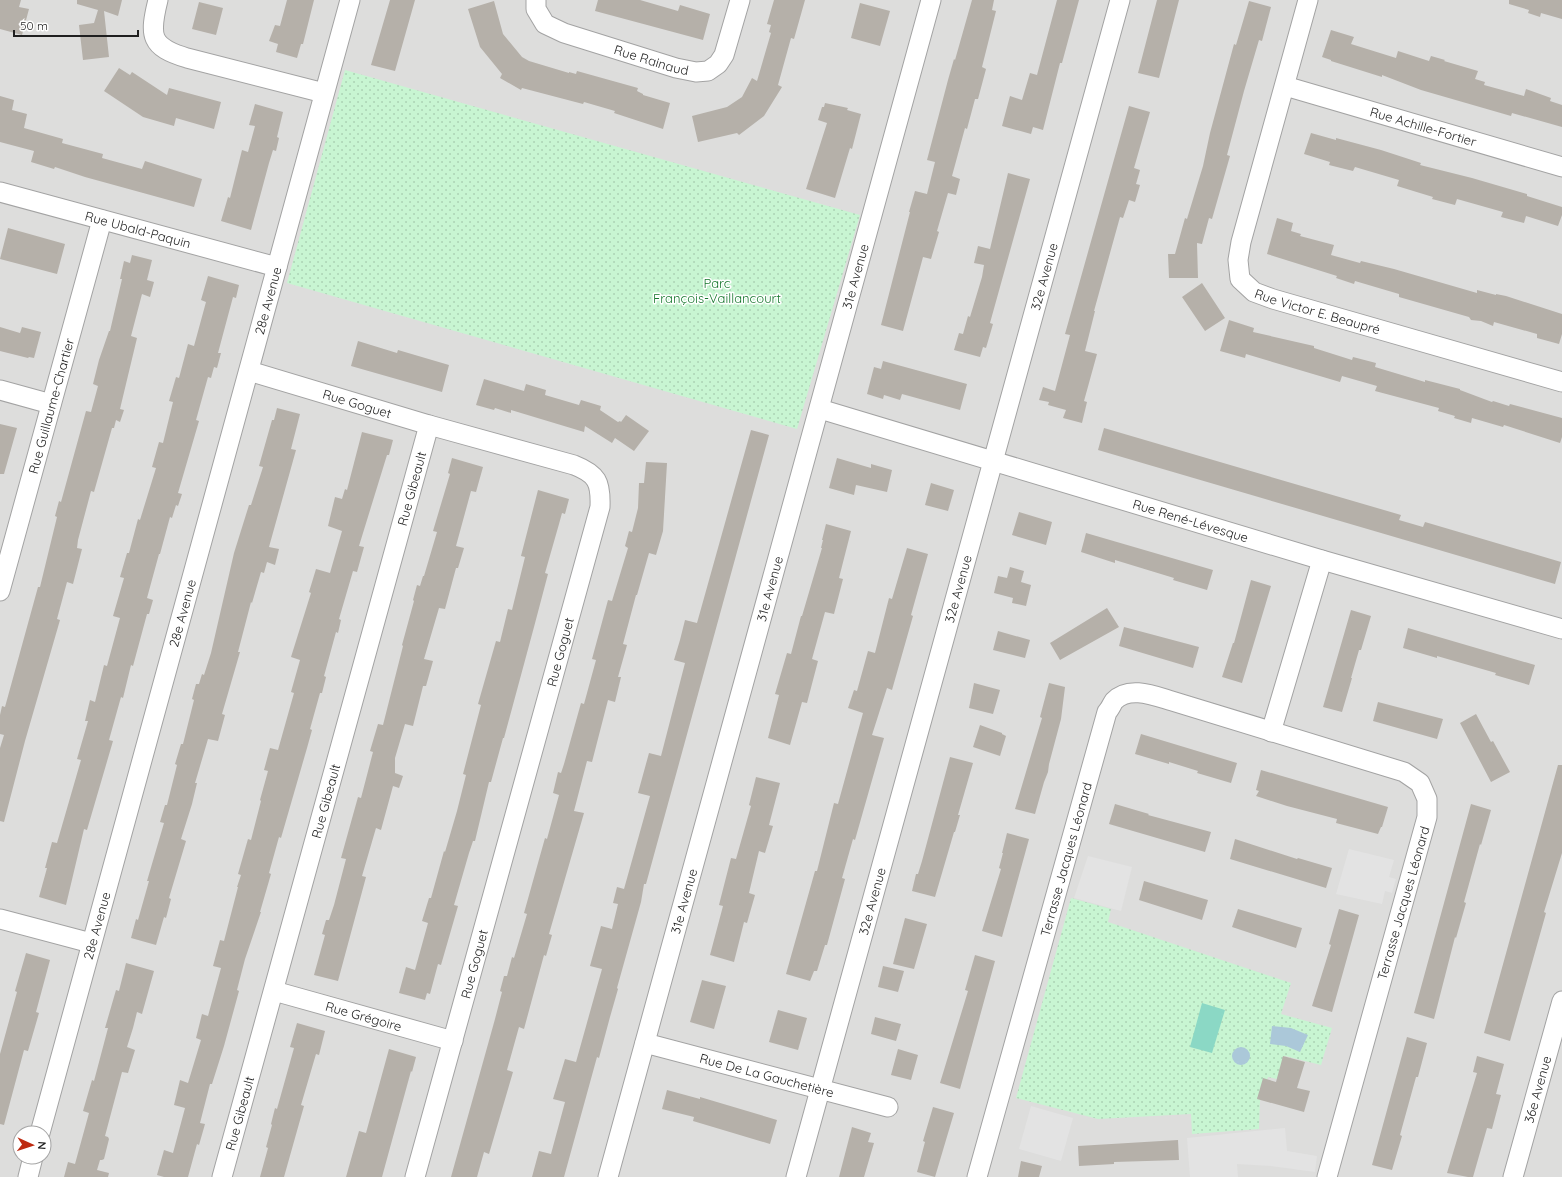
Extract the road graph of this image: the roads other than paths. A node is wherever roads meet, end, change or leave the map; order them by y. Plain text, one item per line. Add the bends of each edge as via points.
1 (158, 0) edge
2 (350, 0) edge
3 (536, 0) edge
4 (740, 0) edge
5 (931, 0) edge
6 (1120, 0) edge
7 (1308, 0) edge
8 (1285, 86) junction
9 (324, 93) junction
10 (1562, 167) edge
11 (0, 192) edge
12 (102, 220) junction
13 (277, 267) junction
14 (249, 371) junction
15 (1562, 382) edge
16 (0, 390) edge
17 (51, 404) junction
18 (820, 409) junction
19 (429, 425) junction
20 (992, 460) junction
21 (1322, 560) junction
22 (0, 588) edge
23 (1562, 629) edge
24 (1270, 732) junction
25 (0, 919) edge
26 (91, 943) junction
27 (274, 991) junction
28 (1562, 1001) edge
29 (453, 1041) junction
30 (645, 1043) junction
31 (820, 1090) junction
32 (888, 1107) dead end
33 (42, 1125) edge
34 (31, 1165) edge
35 (28, 1177) edge
36 (222, 1177) edge
37 (415, 1177) edge
38 (608, 1177) edge
39 (796, 1177) edge
40 (977, 1177) edge
41 (1327, 1177) edge
42 (1513, 1177) edge

1 - 9 street via 153,27 154,38 161,47 188,58
2 - 9 street, 28e Avenue
3 - 4 street, Rue Rainaud via 536,9 546,24 564,33 696,72 708,71 718,64 724,55
5 - 18 street, 31e Avenue
6 - 20 street, 32e Avenue
7 - 8 street, Rue Victor E. Beaupré
8 - 10 street, Rue Achille-Fortier
8 - 15 street, Rue Victor E. Beaupré via 1241,242 1238,260 1240,279 1254,292 1273,299
9 - 13 street, 28e Avenue
11 - 12 street, Rue Ubald-Paquin
12 - 13 street, Rue Ubald-Paquin
12 - 17 street, Rue Guillaume-Chartier
13 - 14 street, 28e Avenue
14 - 19 street, Rue Goguet
14 - 26 street, 28e Avenue
16 - 17 street
17 - 22 street, Rue Guillaume-Chartier
18 - 20 street, Rue René-Lévesque
18 - 30 street, 31e Avenue
19 - 27 street, Rue Gibeault
19 - 29 street, Rue Goguet via 574,465 587,470 597,480 601,491 600,506
20 - 21 street, Rue René-Lévesque
20 - 31 street, 32e Avenue
21 - 23 street, Rue René-Lévesque
21 - 24 street
24 - 40 street, Terrasse Jacques Léonard via 1150,695 1122,695 1107,712
24 - 41 street, Terrasse Jacques Léonard via 1404,772 1420,782 1427,799 1427,817
25 - 26 street
26 - 33 street, 28e Avenue
27 - 29 street, Rue Grégoire
27 - 36 street, Rue Gibeault
28 - 42 street, 36e Avenue
29 - 37 street, Rue Goguet
30 - 31 street, Rue De La Gauchetière
30 - 38 street, 31e Avenue
31 - 32 street, Rue De La Gauchetière
31 - 39 street, 32e Avenue
34 - 35 street

